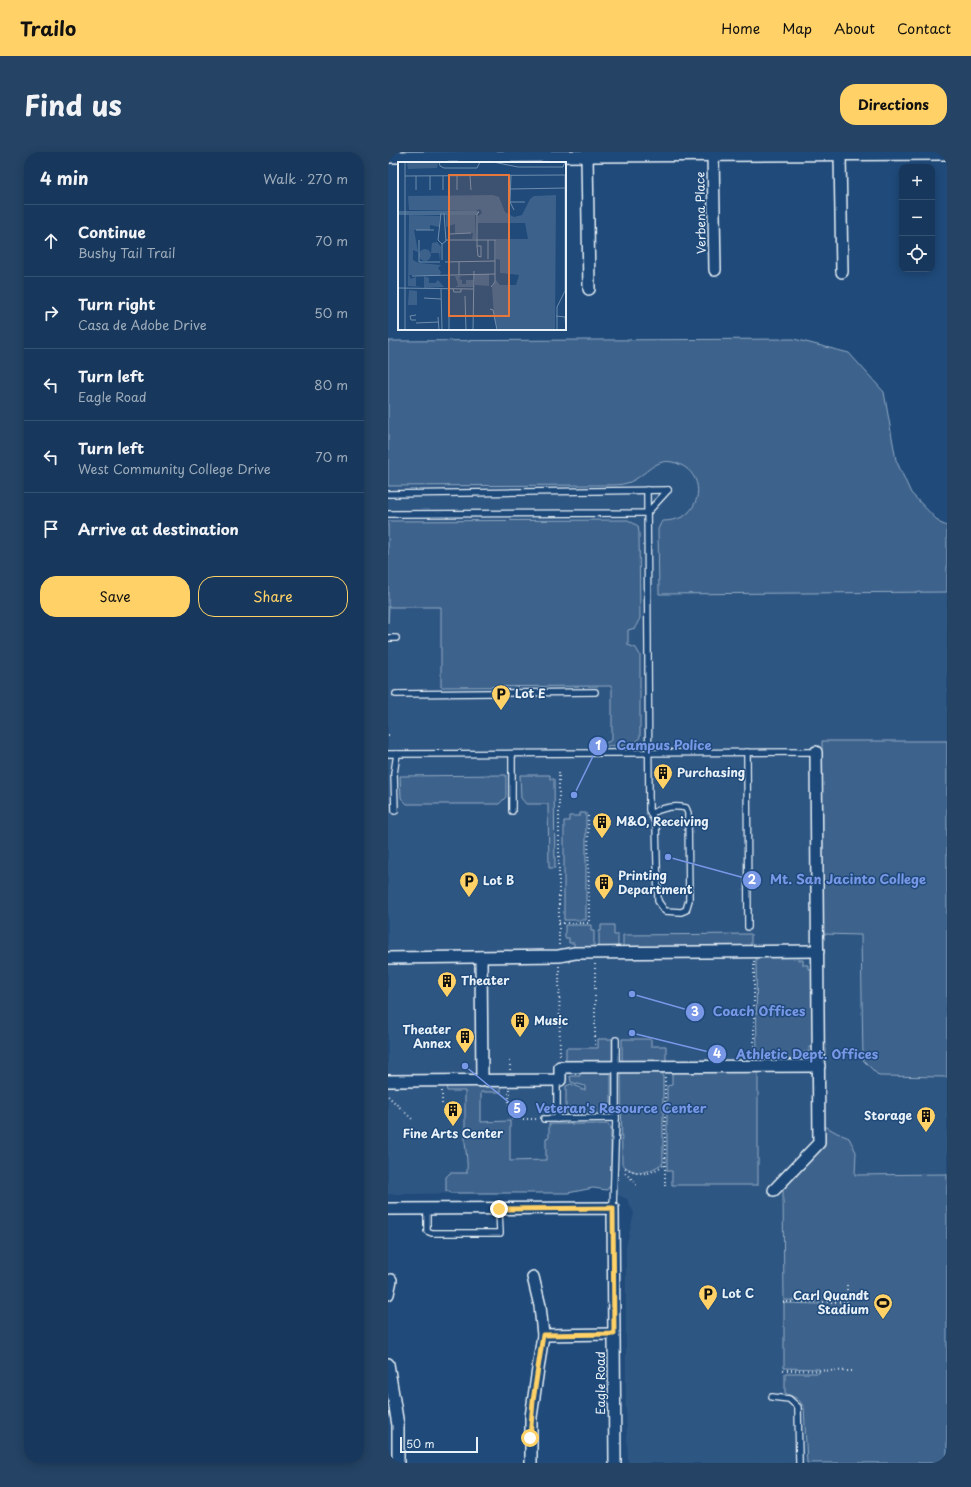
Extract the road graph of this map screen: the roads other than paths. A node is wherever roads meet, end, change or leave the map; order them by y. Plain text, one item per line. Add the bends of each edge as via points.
1 (947, 154) edge
2 (713, 155) junction
3 (840, 155) junction
4 (587, 156) junction
5 (388, 157) edge
6 (461, 160) edge
7 (715, 270) dead end
8 (842, 272) dead end
9 (589, 289) dead end
10 (647, 490) junction
11 (388, 494) edge
12 (647, 513) junction
13 (388, 514) edge
14 (388, 638) edge
15 (396, 638) dead end
16 (595, 692) dead end
17 (396, 694) dead end
18 (747, 752) junction
19 (818, 752) joint
20 (649, 753) junction
21 (388, 754) edge
22 (397, 754) junction
23 (512, 754) junction
24 (395, 811) dead end
25 (512, 811) dead end
26 (652, 813) junction
27 (748, 927) dead end
28 (818, 951) junction
29 (481, 957) junction
30 (388, 958) edge
31 (616, 1040) dead end
32 (616, 1066) junction
33 (819, 1066) junction
34 (557, 1080) junction
35 (388, 1081) edge
36 (482, 1081) junction
37 (616, 1118) junction
38 (544, 1119) road end
39 (557, 1119) junction
40 (774, 1190) dead end
41 (613, 1208) junction
42 (388, 1209) edge
43 (427, 1209) junction
44 (499, 1209) junction
45 (533, 1277) dead end
46 (391, 1280) dead end
47 (388, 1294) edge
48 (614, 1334) junction
49 (543, 1335) junction
50 (388, 1364) edge
51 (390, 1392) edge
52 (772, 1397) dead end
53 (398, 1463) edge
54 (531, 1463) edge
55 (614, 1463) edge
56 (799, 1463) edge

1 - 3 street
2 - 3 street
2 - 4 street
2 - 7 street, Verbena Place
3 - 8 street
4 - 6 street
4 - 9 street
5 - 6 street
10 - 11 lane
10 - 12 lane
10 - 12 lane via 668,490
12 - 13 lane
12 - 20 lane
14 - 15 lane
16 - 17 lane
18 - 19 lane
18 - 20 lane
18 - 27 lane
19 - 28 street
20 - 23 lane
20 - 26 lane via 649,810
21 - 22 lane
22 - 23 lane
22 - 24 lane via 394,773
23 - 25 lane
26 - 26 lane via 656,824 658,901 665,911 681,912 686,910 689,900 688,813 686,808 681,807 664,808
28 - 29 street via 595,952 559,956
28 - 33 street
29 - 30 street
29 - 36 street
31 - 32 lane
32 - 33 street
32 - 34 street via 560,1067 560,1080
32 - 37 lane
33 - 40 street via 819,1143
34 - 36 street
34 - 39 lane
35 - 36 street
37 - 39 lane
37 - 41 lane
38 - 39 lane
41 - 44 street
41 - 48 street, Eagle Road
42 - 43 street
43 - 44 street
43 - 44 lane via 427,1231 432,1233 500,1233
45 - 49 street
46 - 47 street
48 - 49 street
48 - 55 street, Eagle Road
49 - 54 street via 533,1401
50 - 51 street
51 - 53 street via 398,1425
52 - 56 lane via 789,1399 798,1407

